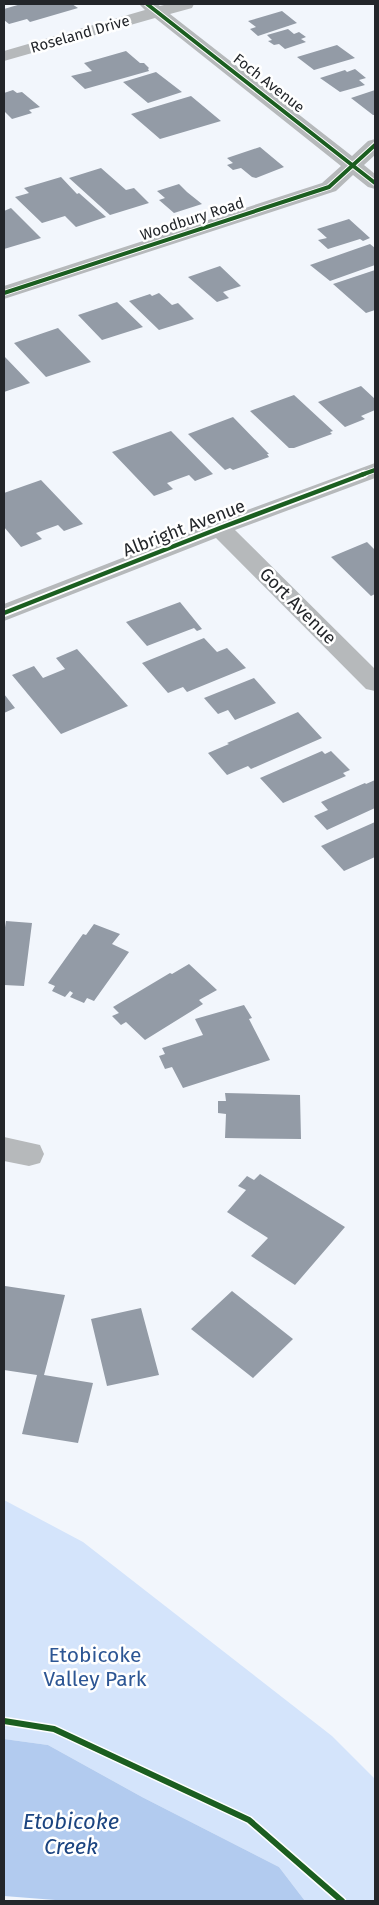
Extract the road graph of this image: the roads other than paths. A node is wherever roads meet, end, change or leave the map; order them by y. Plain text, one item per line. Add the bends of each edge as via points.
1 (186, 4) edge
2 (152, 8) edge
3 (4, 56) edge
4 (375, 145) edge
5 (352, 165) junction
6 (375, 183) edge
7 (4, 293) edge
8 (375, 470) edge
9 (220, 528) junction
10 (4, 613) edge
11 (375, 683) edge

1 - 2 street, Roseland Drive
2 - 3 street, Roseland Drive
2 - 5 street, Foch Avenue
4 - 5 street, Woodbury Road
5 - 6 street, Foch Avenue
5 - 7 street, Woodbury Road via 329,187
8 - 9 street, Albright Avenue
9 - 10 street, Albright Avenue
9 - 11 street, Gort Avenue

